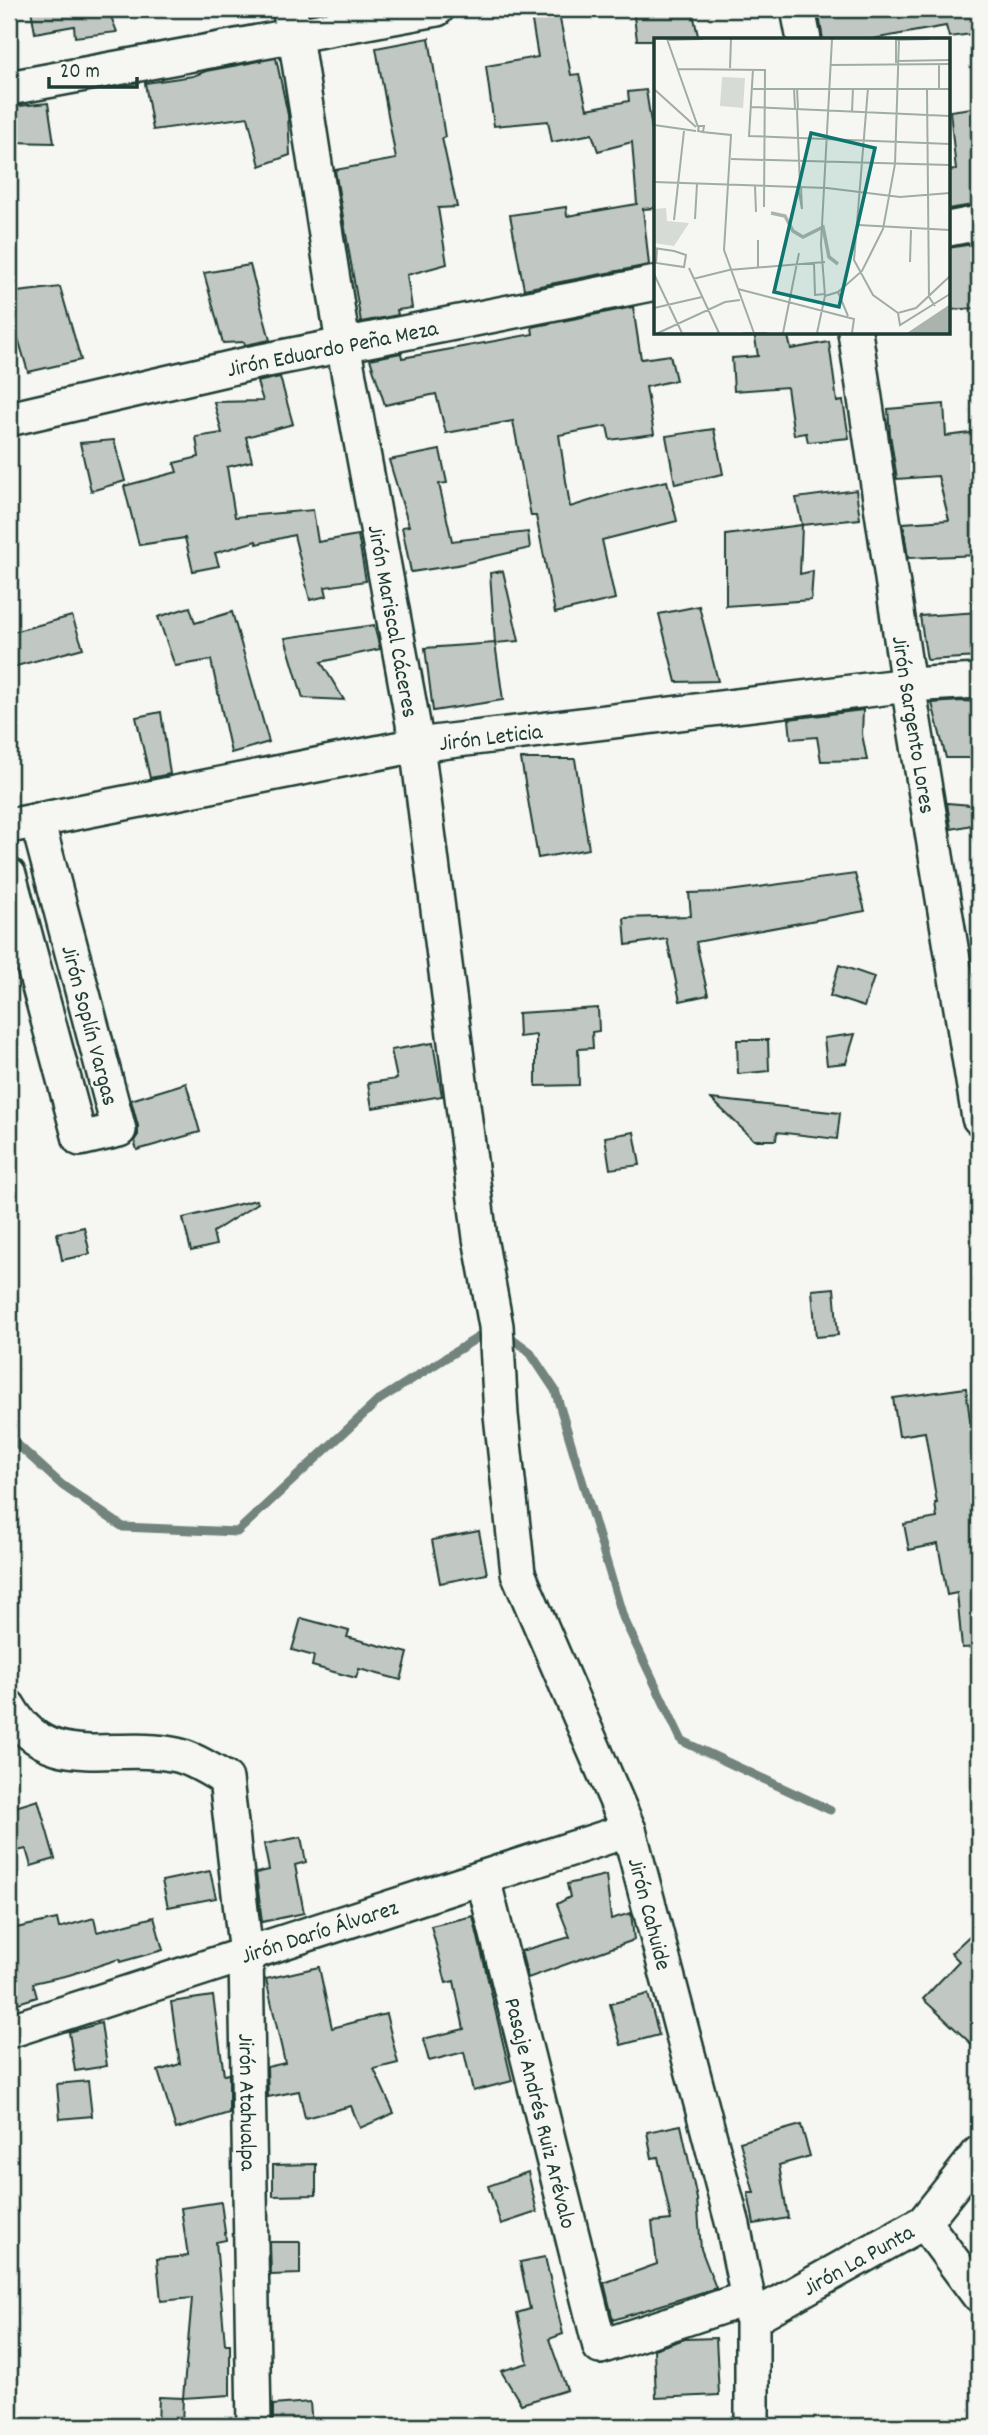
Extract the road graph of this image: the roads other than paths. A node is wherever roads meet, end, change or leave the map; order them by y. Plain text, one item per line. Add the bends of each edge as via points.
1 (437, 9) edge
2 (798, 9) edge
3 (292, 22) edge
4 (804, 38) edge
5 (9, 88) edge
6 (979, 223) edge
7 (950, 229) edge
8 (654, 283) edge
9 (855, 334) edge
10 (343, 344) junction
11 (9, 419) edge
12 (979, 681) edge
13 (908, 685) junction
14 (417, 745) junction
15 (17, 818) edge
16 (9, 875) edge
17 (979, 1118) edge
18 (501, 1415) joint
19 (9, 1707) edge
20 (629, 1830) junction
21 (483, 1878) junction
22 (246, 1955) junction
23 (9, 2031) edge
24 (979, 2153) edge
25 (924, 2221) junction
26 (979, 2296) edge
27 (750, 2308) junction
28 (600, 2347) joint
29 (254, 2426) edge
30 (752, 2426) edge

1 - 3 street
2 - 4 street
3 - 5 street
3 - 10 street, Jirón Mariscal Cáceres
6 - 7 street
8 - 10 street, Jirón Eduardo Peña Meza
9 - 13 street, Jirón Sargento Lores
10 - 11 street, Jirón Eduardo Peña Meza
10 - 14 street, Jirón Mariscal Cáceres
12 - 13 street, Jirón Leticia
13 - 14 street, Jirón Leticia
13 - 17 street, Jirón Sargento Lores
14 - 15 street, Jirón Leticia
14 - 18 street, Jirón Mariscal Cáceres via 480,1238 496,1326
15 - 16 street, Jirón Soplín Vargas via 119,1130 80,1139
18 - 20 street, Jirón Cahuide via 518,1573
19 - 22 street, Jirón Atahualpa via 32,1737 60,1750 179,1755 226,1779
20 - 21 street, Jirón Darío Álvarez
20 - 27 street, Jirón Cahuide via 733,2225
21 - 22 street, Jirón Darío Álvarez
21 - 28 street, Pasaje Andrés Ruiz Arévalo
22 - 23 street, Jirón Darío Álvarez
22 - 29 street, Jirón Atahualpa
24 - 25 street, Jirón La Punta
25 - 26 street
25 - 27 street, Jirón La Punta
27 - 28 street, Jirón La Punta
27 - 30 street, Jirón Cahuide

